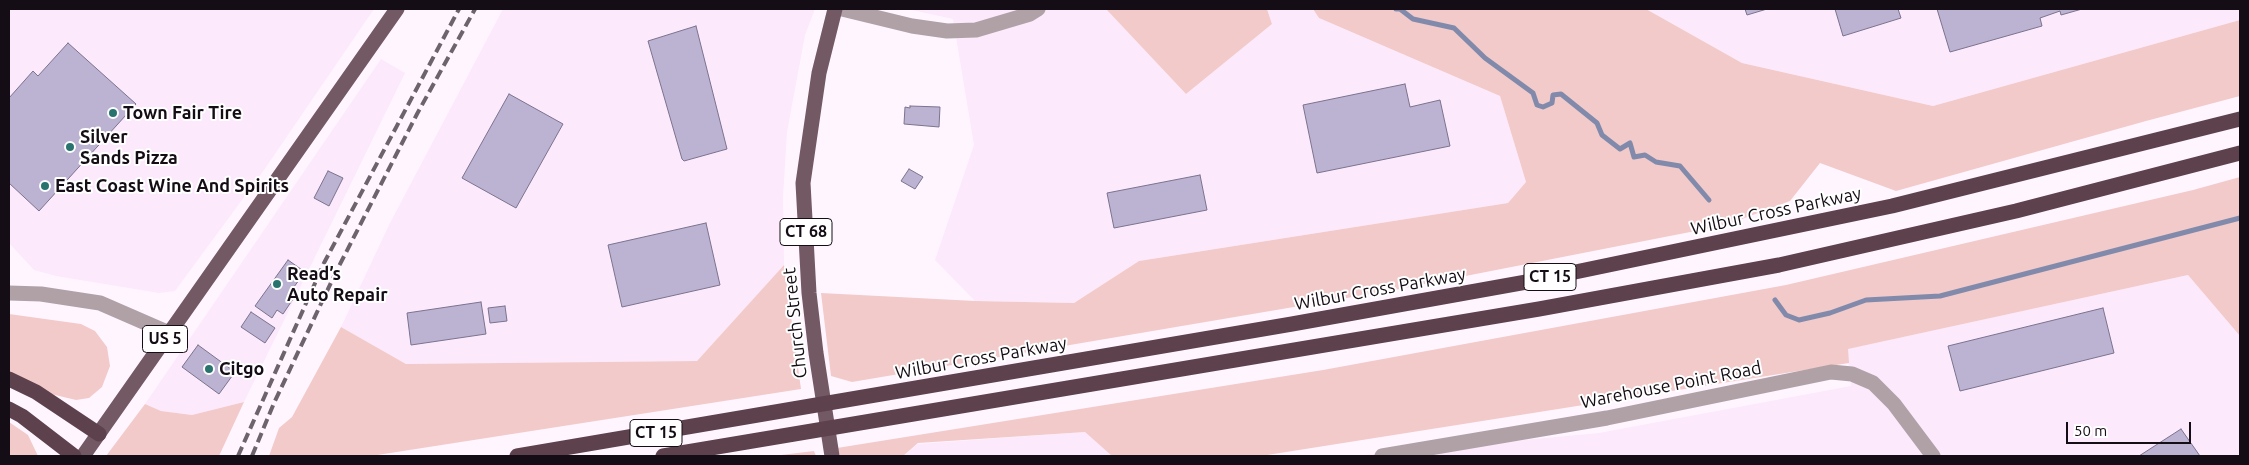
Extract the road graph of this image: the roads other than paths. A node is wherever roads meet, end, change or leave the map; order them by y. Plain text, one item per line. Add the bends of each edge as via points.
1 (397, 9) edge
2 (835, 9) edge
3 (842, 9) edge
4 (1038, 9) edge
5 (2240, 119) edge
6 (2240, 153) edge
7 (9, 293) edge
8 (169, 334) junction
9 (9, 379) edge
10 (9, 409) edge
11 (99, 434) junction
12 (74, 456) edge
13 (83, 456) edge
14 (517, 456) edge
15 (663, 456) edge
16 (832, 456) edge
17 (1382, 456) edge
18 (1933, 456) edge

1 - 8 main road, US 5
2 - 16 main road, Church Street / CT 68 via 818,73 803,183 809,293
3 - 4 street via 947,31 976,30
5 - 14 highway, Wilbur Cross Parkway / CT 15 via 1921,199 1650,257 1368,311
6 - 15 highway, CT 15 via 2016,211 1779,265 1538,309
7 - 8 street via 41,294 100,303
8 - 11 main road, US 5
9 - 11 highway via 36,392
10 - 12 highway
11 - 13 main road, US 5
17 - 18 street, Warehouse Point Road via 1607,418 1831,372 1852,374 1873,383 1894,404

